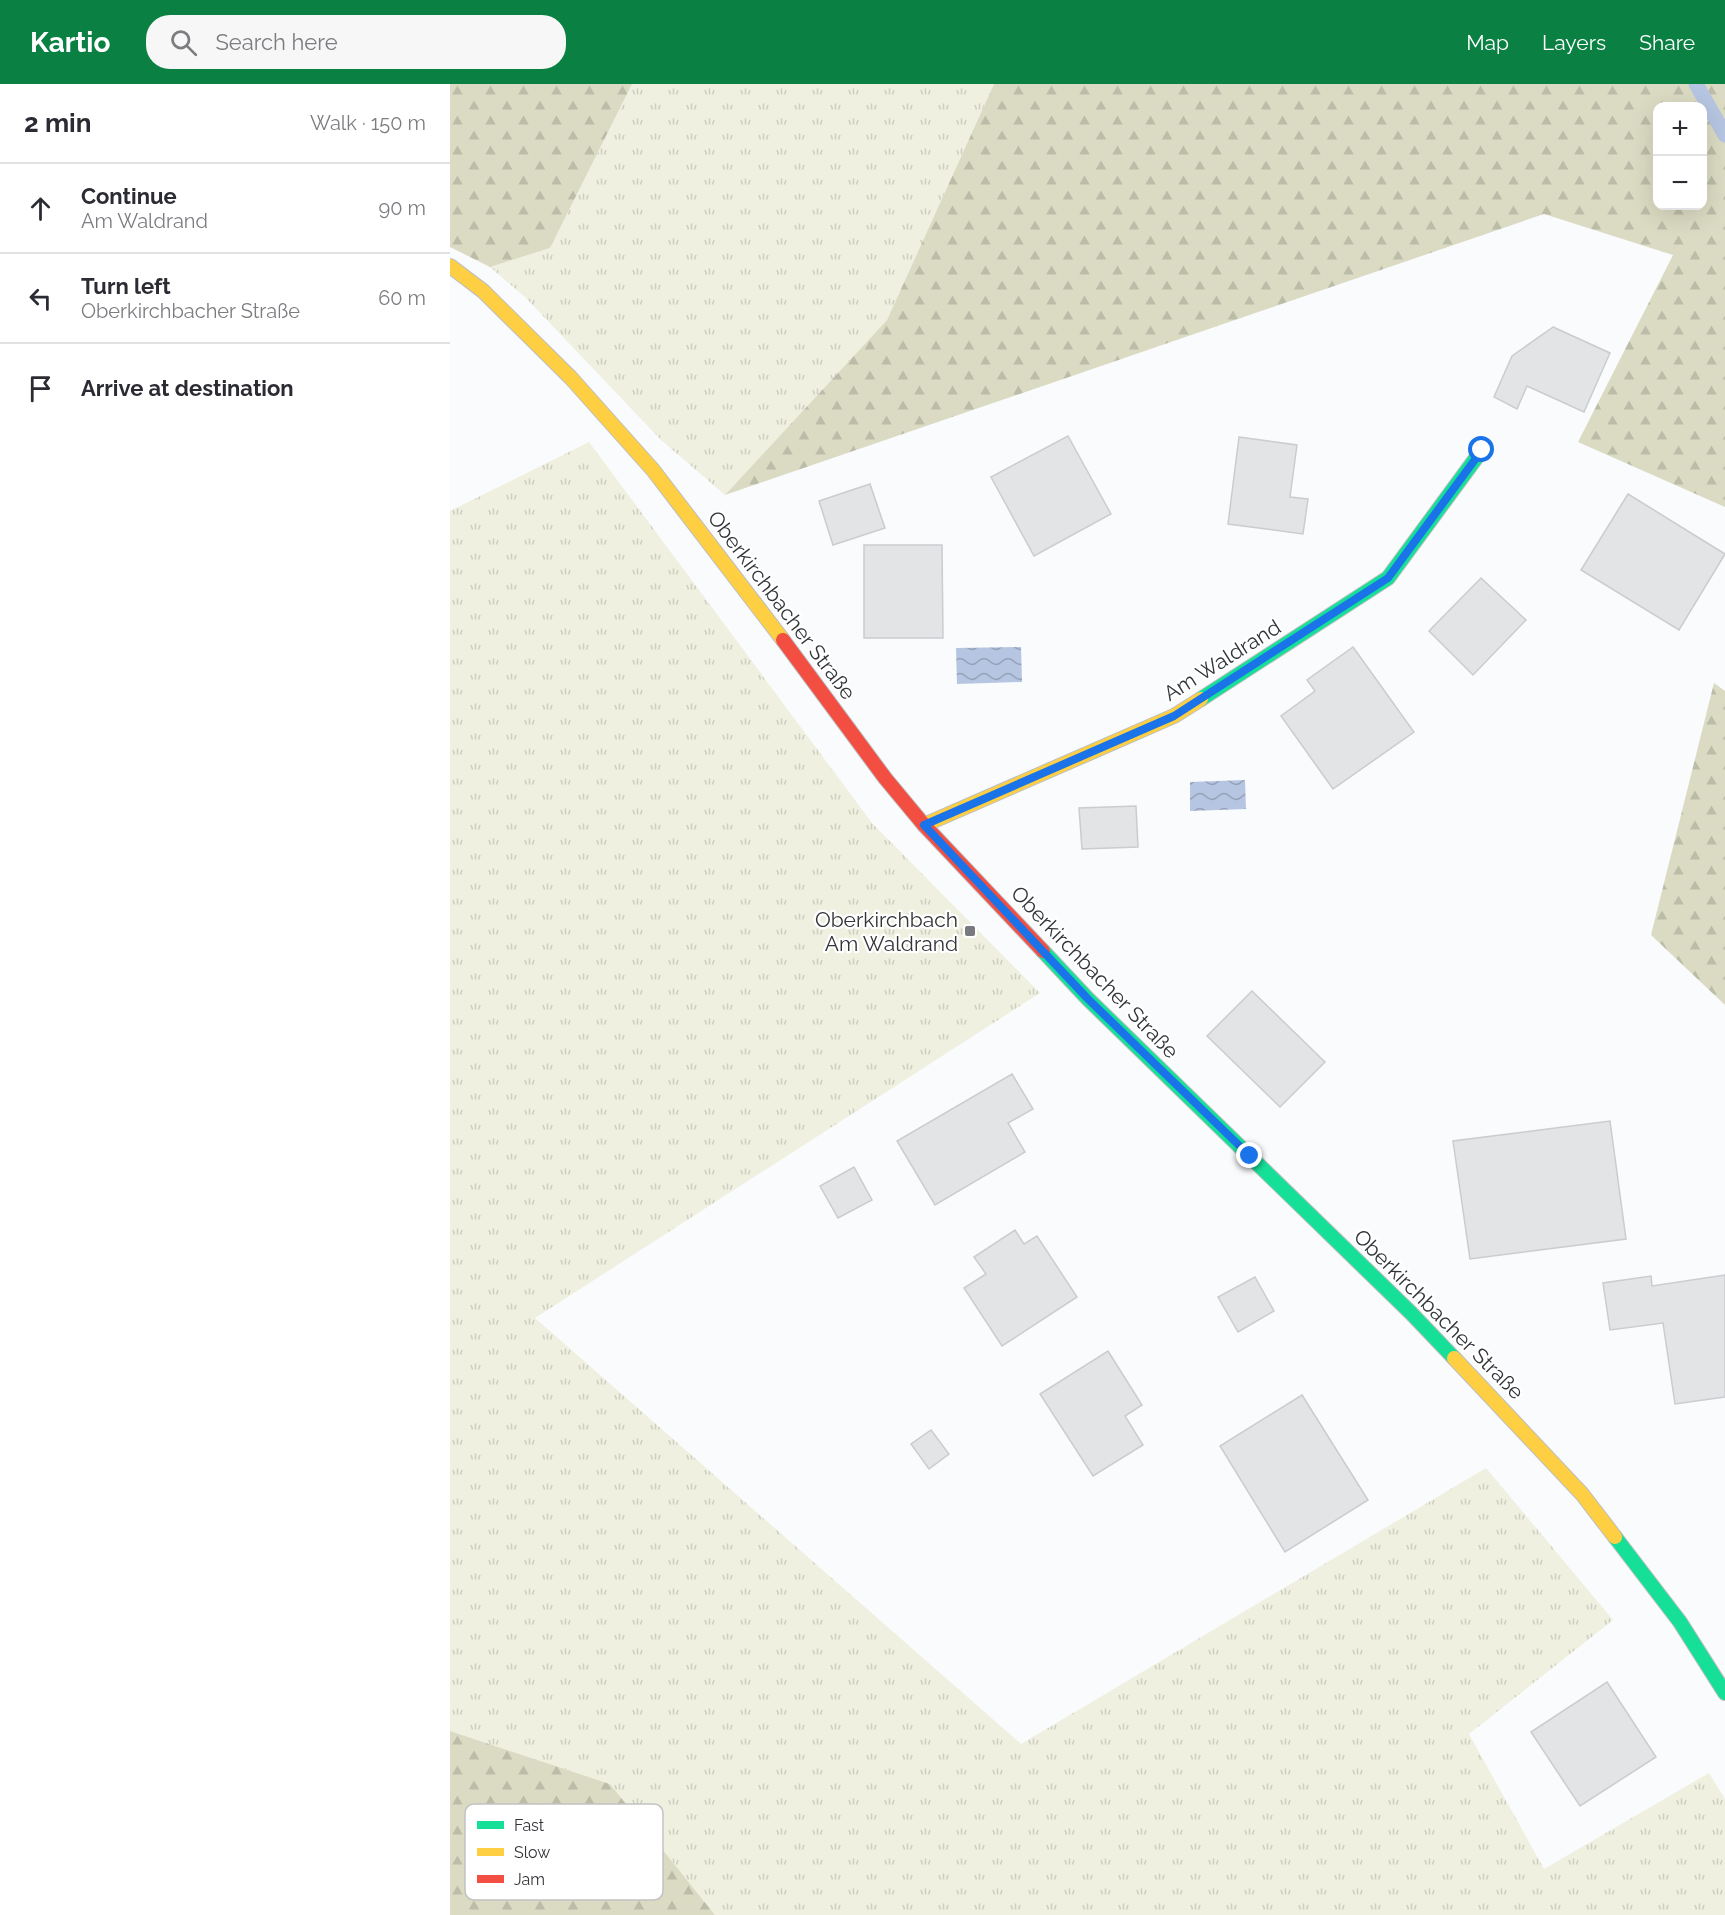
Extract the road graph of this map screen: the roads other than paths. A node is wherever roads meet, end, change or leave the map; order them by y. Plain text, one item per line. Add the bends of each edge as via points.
1 (450, 266) edge
2 (1482, 450) dead end
3 (924, 825) junction
4 (1725, 1693) edge

1 - 3 street, Oberkirchbacher Straße via 483,291 571,378 653,470
2 - 3 street, Am Waldrand via 1388,578 1174,716
3 - 4 street, Oberkirchbacher Straße via 1088,999 1411,1313 1513,1419 1582,1494 1680,1622

